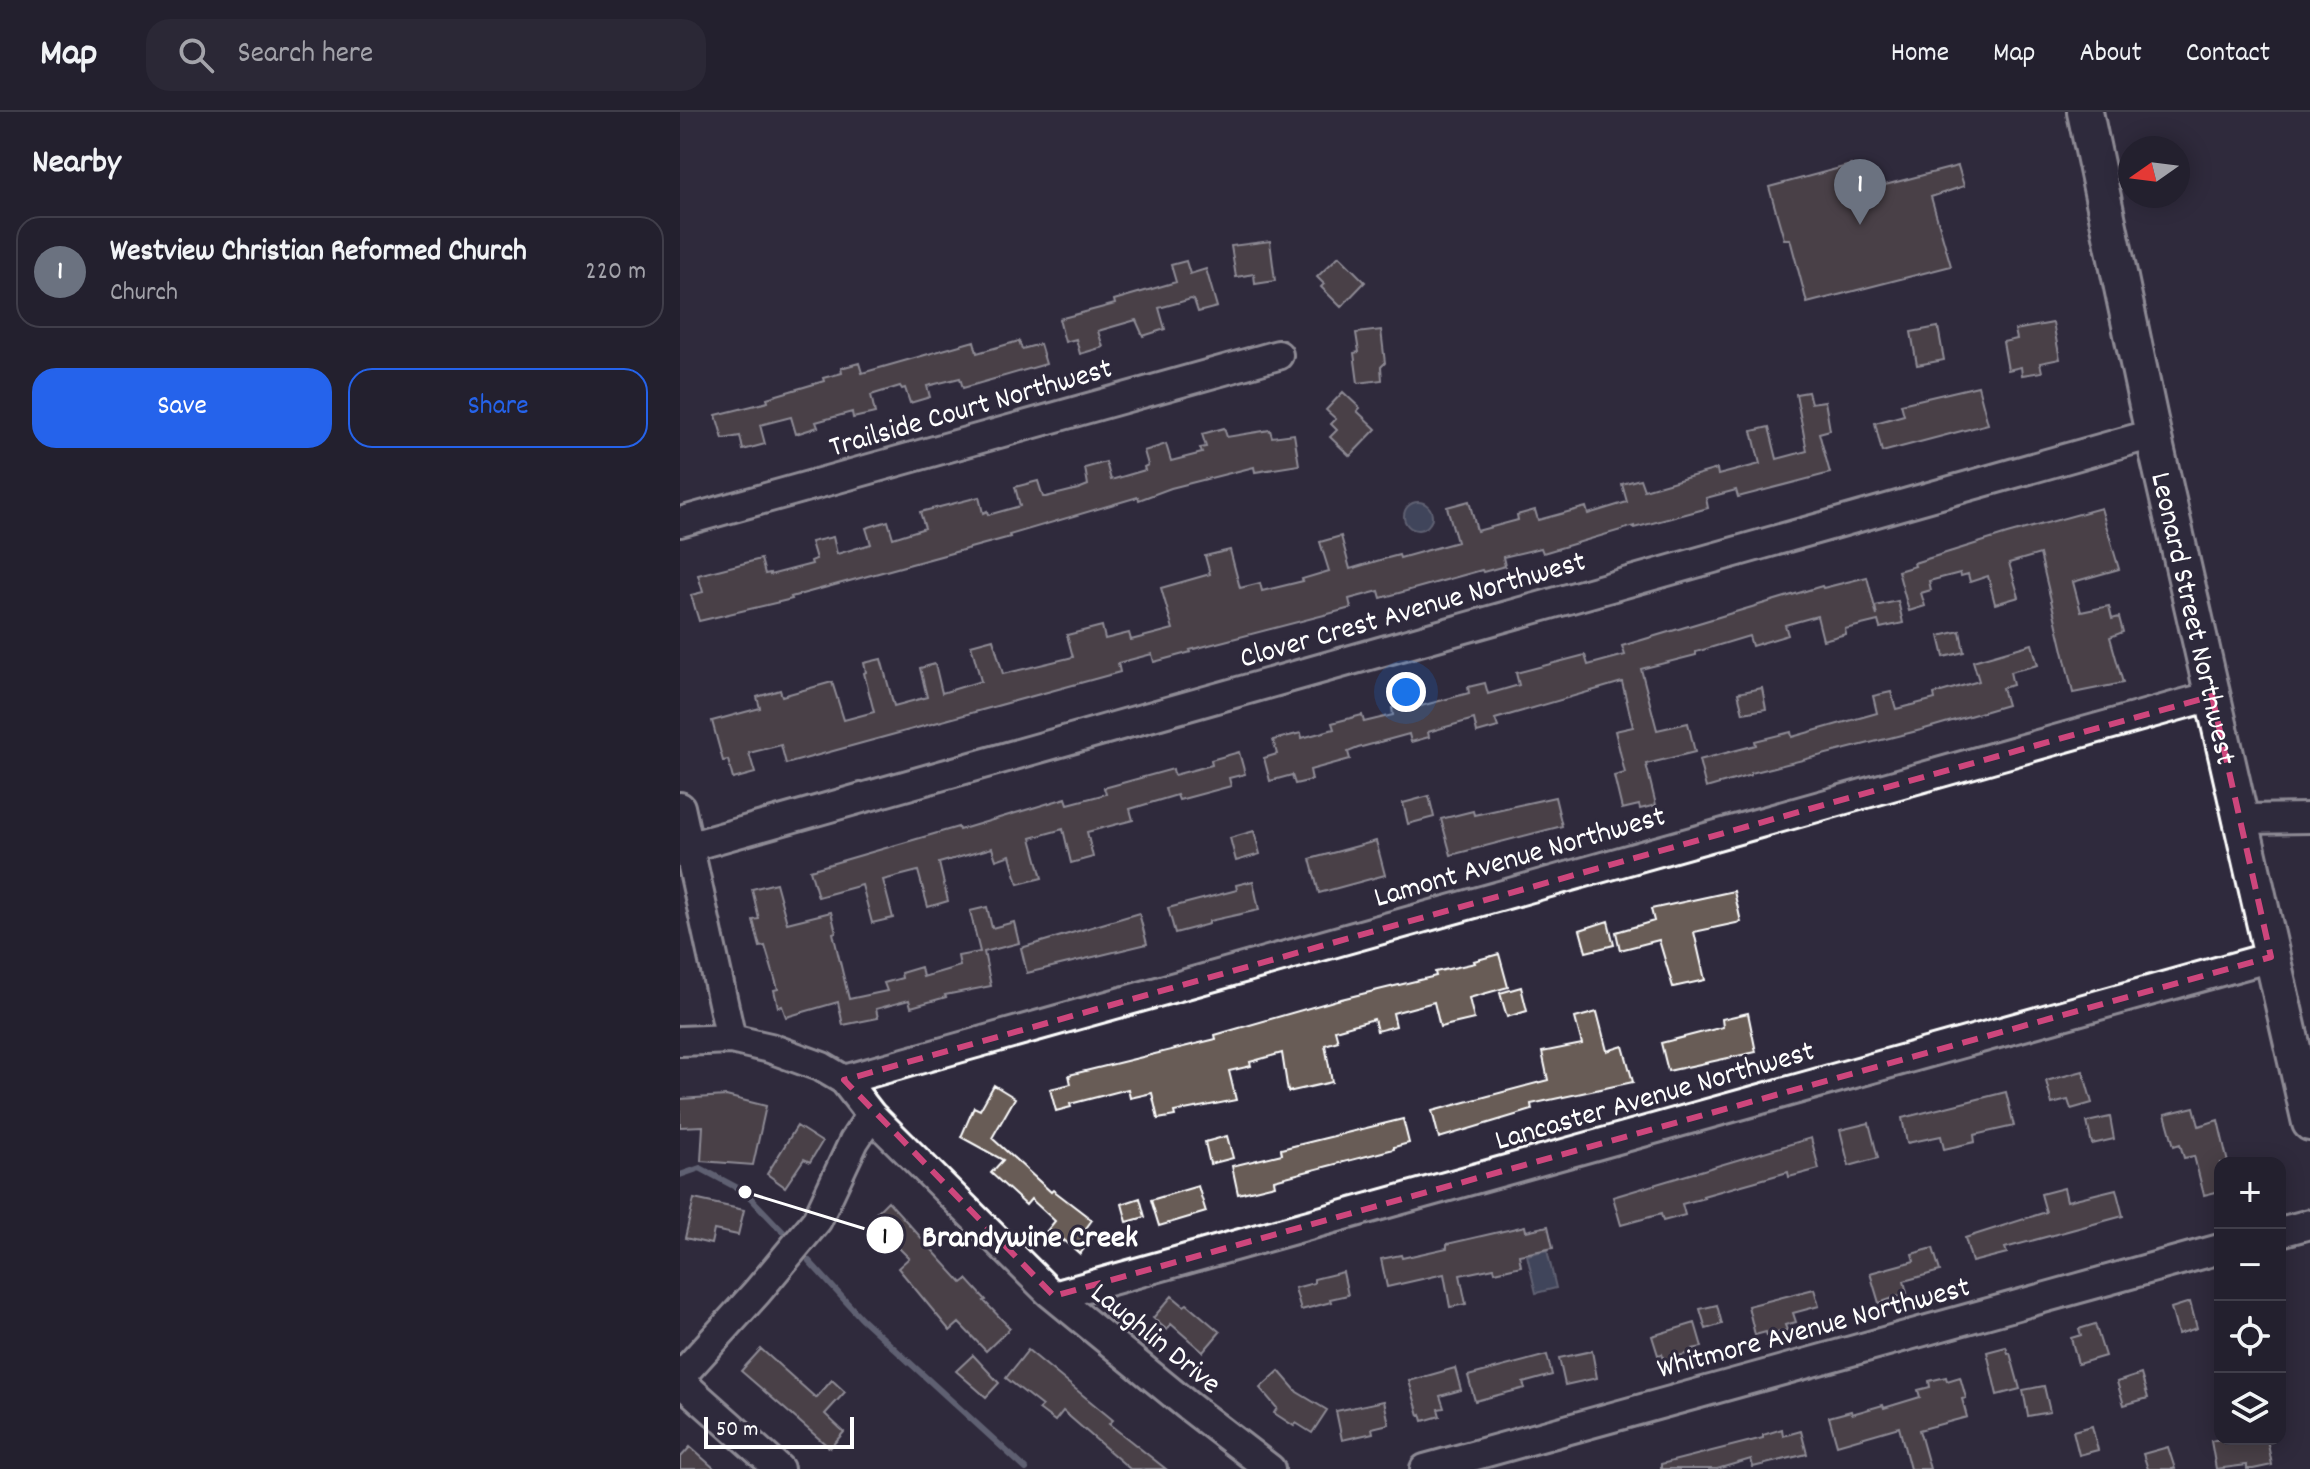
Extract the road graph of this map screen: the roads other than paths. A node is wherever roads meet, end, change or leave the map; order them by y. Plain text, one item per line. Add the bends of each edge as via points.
1 (2085, 112) edge
2 (1278, 355) dead end
3 (2153, 434) junction
4 (680, 522) edge
5 (2212, 696) junction
6 (680, 807) edge
7 (2310, 818) edge
8 (2241, 819) junction
9 (688, 847) junction
10 (2271, 957) junction
11 (731, 1039) junction
12 (680, 1041) edge
13 (844, 1080) junction
14 (871, 1115) junction
15 (2310, 1123) edge
16 (2310, 1224) edge
17 (2286, 1230) edge
18 (2214, 1251) edge
19 (1054, 1296) junction
20 (680, 1379) edge
21 (779, 1469) edge
22 (1270, 1469) edge
23 (1425, 1469) edge

1 - 3 main road, Leonard Street Northwest
2 - 4 street, Trailside Court Northwest
3 - 5 main road, Leonard Street Northwest
3 - 9 street, Clover Crest Avenue Northwest
5 - 8 main road, Leonard Street Northwest
5 - 13 street, Lamont Avenue Northwest
6 - 9 street
7 - 8 street
8 - 10 main road, Leonard Street Northwest
9 - 11 street
10 - 15 main road, Leonard Street Northwest
10 - 19 street, Lancaster Avenue Northwest
11 - 12 street
11 - 13 street via 788,1054
13 - 14 street, Laughlin Drive
14 - 19 street, Laughlin Drive
14 - 20 street via 817,1220
16 - 17 street
18 - 23 street, Whitmore Avenue Northwest
19 - 22 street, Laughlin Drive
20 - 21 street

